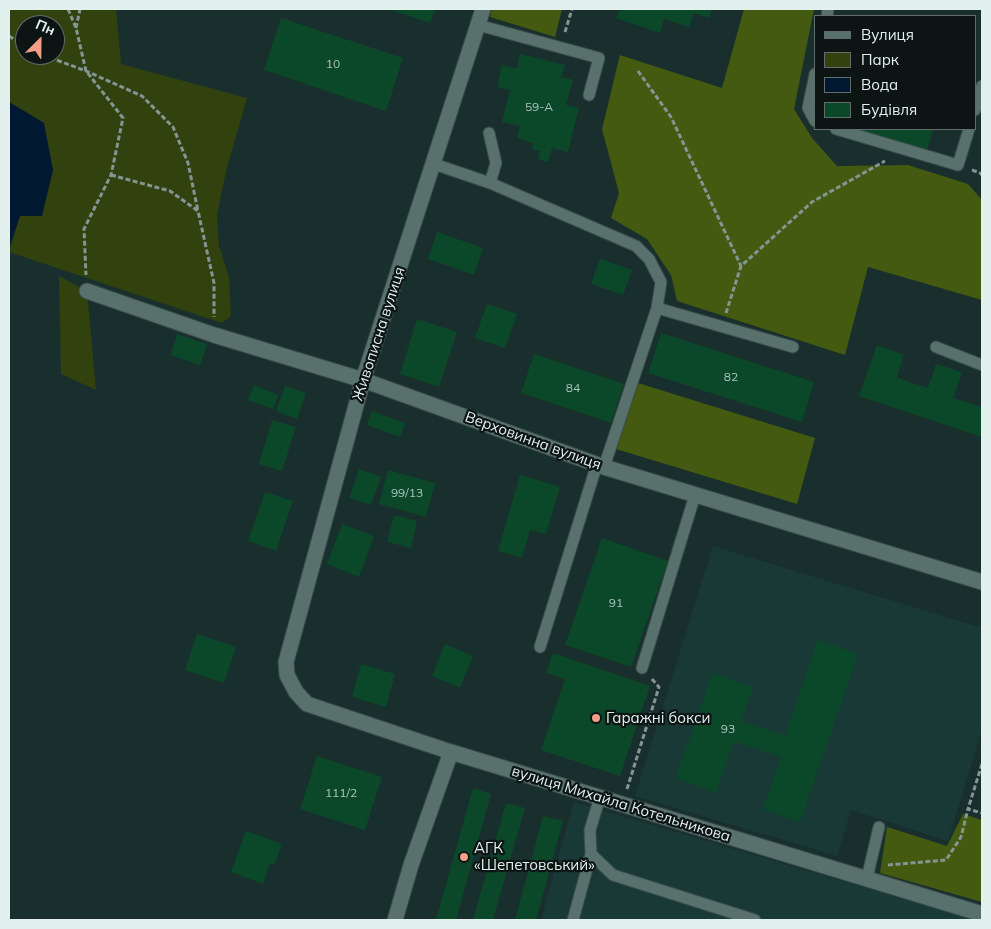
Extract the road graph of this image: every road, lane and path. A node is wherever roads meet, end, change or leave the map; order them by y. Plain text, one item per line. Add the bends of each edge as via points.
1 (68, 9) edge
2 (80, 9) edge
3 (483, 9) edge
4 (572, 9) edge
5 (478, 25) junction
6 (567, 25) dead end
7 (76, 28) junction
8 (65, 63) edge
9 (86, 71) junction
10 (638, 71) dead end
11 (814, 79) edge
12 (982, 86) edge
13 (589, 95) dead end
14 (976, 107) edge
15 (814, 119) edge
16 (839, 130) edge
17 (969, 130) edge
18 (489, 133) dead end
19 (905, 150) junction
20 (434, 164) junction
21 (111, 175) junction
22 (490, 183) junction
23 (198, 211) junction
24 (741, 266) junction
25 (87, 291) joint
26 (730, 298) dead end
27 (657, 308) junction
28 (214, 335) junction
29 (794, 346) dead end
30 (936, 347) dead end
31 (982, 365) edge
32 (363, 380) junction
33 (600, 465) junction
34 (695, 494) junction
35 (982, 582) edge
36 (540, 647) dead end
37 (286, 662) joint
38 (642, 668) joint
39 (451, 752) junction
40 (982, 764) edge
41 (600, 797) junction
42 (622, 804) junction
43 (968, 809) junction
44 (982, 813) edge
45 (880, 827) dead end
46 (591, 854) junction
47 (868, 873) junction
48 (982, 914) edge
49 (395, 920) edge
50 (572, 920) edge
51 (755, 920) edge

1 - 7 path
2 - 7 path
3 - 5 street, Живописна вулиця
4 - 6 path
5 - 13 lane via 599,58
5 - 20 street, Живописна вулиця
7 - 9 path
8 - 9 path
9 - 21 path via 123,118
9 - 23 path via 142,96 173,128 188,163
10 - 24 path via 671,118
11 - 15 lane via 808,108
12 - 14 lane
16 - 19 lane
17 - 19 lane via 958,165
18 - 22 lane via 496,163
19 - 24 path via 812,202
20 - 22 lane
20 - 32 street, Живописна вулиця
21 - 23 path via 170,191
21 - 25 path via 84,229
22 - 27 lane via 636,246 649,259 661,282
23 - 28 path via 214,283
24 - 26 path
25 - 28 street, Верховинна вулиця
27 - 29 lane
27 - 33 lane
28 - 32 street, Верховинна вулиця
30 - 31 lane
32 - 33 street, Верховинна вулиця
32 - 37 street, Живописна вулиця
33 - 34 street, Верховинна вулиця
33 - 36 lane
34 - 35 street, Верховинна вулиця
34 - 38 lane
37 - 39 street, вулиця Михайла Котельникова via 287,675 307,704
38 - 42 path via 659,687
39 - 41 street, вулиця Михайла Котельникова
39 - 49 street
40 - 43 path
41 - 42 street, вулиця Михайла Котельникова
41 - 46 lane via 590,830
42 - 47 street, вулиця Михайла Котельникова
43 - 44 path
43 - 47 path via 961,837 946,860
45 - 47 lane
46 - 50 lane
46 - 51 lane via 613,875
47 - 48 street, вулиця Михайла Котельникова

